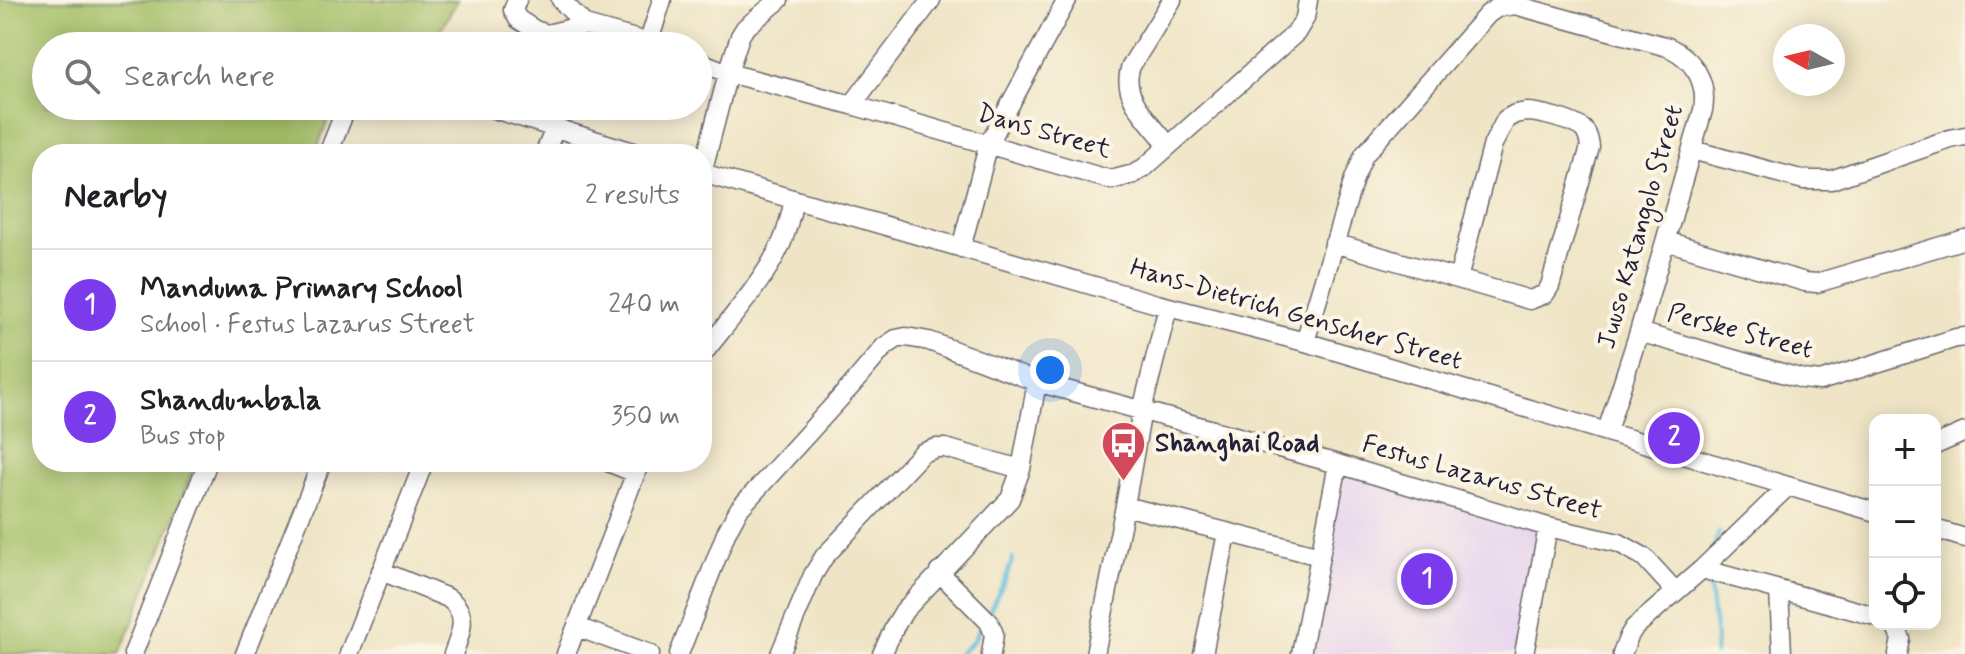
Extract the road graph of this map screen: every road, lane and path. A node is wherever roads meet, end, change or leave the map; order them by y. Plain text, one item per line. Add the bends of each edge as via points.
1 (517, 0) edge
2 (561, 0) edge
3 (662, 0) edge
4 (779, 0) edge
5 (931, 0) edge
6 (1067, 0) edge
7 (1172, 0) edge
8 (1308, 0) edge
9 (585, 25) junction
10 (541, 32) edge
11 (555, 32) edge
12 (611, 32) edge
13 (657, 32) edge
14 (712, 67) edge
15 (728, 73) junction
16 (852, 105) junction
17 (341, 120) edge
18 (527, 120) edge
19 (555, 129) junction
20 (1965, 136) edge
21 (989, 143) junction
22 (332, 144) edge
23 (548, 144) edge
24 (606, 144) edge
25 (710, 144) edge
26 (1168, 145) junction
27 (1692, 150) junction
28 (712, 176) edge
29 (794, 199) junction
30 (1965, 239) edge
31 (1666, 241) junction
32 (1334, 243) junction
33 (961, 248) junction
34 (1458, 279) junction
35 (1168, 307) junction
36 (1639, 332) junction
37 (1965, 337) edge
38 (712, 342) edge
39 (1305, 342) junction
40 (1037, 382) junction
41 (1142, 410) junction
42 (1607, 431) junction
43 (1965, 432) edge
44 (1941, 442) edge
45 (1338, 464) junction
46 (1021, 469) junction
47 (204, 472) edge
48 (318, 472) edge
49 (420, 472) edge
50 (635, 472) edge
51 (1788, 486) junction
52 (1125, 506) junction
53 (1869, 510) edge
54 (1548, 527) junction
55 (1941, 531) edge
56 (1227, 533) junction
57 (1965, 538) edge
58 (1320, 556) junction
59 (1702, 569) junction
60 (381, 571) junction
61 (939, 572) junction
62 (1779, 590) junction
63 (1675, 591) junction
64 (1869, 614) edge
65 (577, 627) junction
66 (1897, 630) edge
67 (133, 654) edge
68 (245, 654) edge
69 (349, 654) edge
70 (453, 654) edge
71 (566, 654) edge
72 (650, 654) edge
73 (679, 654) edge
74 (780, 654) edge
75 (882, 654) edge
76 (991, 654) edge
77 (1095, 654) edge
78 (1203, 654) edge
79 (1301, 654) edge
80 (1524, 654) edge
81 (1622, 654) edge
82 (1782, 654) edge
83 (1898, 654) edge

1 - 10 street via 513,10 518,19
2 - 9 street
3 - 13 street
4 - 15 street via 745,28
5 - 16 street
6 - 21 street
7 - 26 street via 1128,74 1132,100
8 - 26 street, Dans Street via 1296,33
9 - 11 street
9 - 12 street
14 - 15 street, Dans Street
15 - 16 street, Dans Street
15 - 25 street
16 - 21 street, Dans Street
17 - 22 street
18 - 19 street
19 - 23 street
19 - 24 street
20 - 27 street via 1819,181
21 - 26 street, Dans Street via 1111,180 1134,174
21 - 33 street
27 - 31 street, Juuso Katangolo Street
27 - 32 street, Juuso Katangolo Street via 1705,97 1697,72 1684,55 1526,7 1497,8 1369,147
28 - 29 street, Hans-Dietrich Genscher Street
29 - 33 street, Hans-Dietrich Genscher Street
29 - 38 street via 777,253
30 - 31 street via 1817,283
31 - 36 street, Juuso Katangolo Street
32 - 34 street
32 - 39 street, Juuso Katangolo Street
33 - 35 street, Hans-Dietrich Genscher Street
34 - 34 street via 1530,300 1545,294 1590,147 1582,128 1536,112 1506,119 1493,144
35 - 39 street, Hans-Dietrich Genscher Street
35 - 41 street
36 - 37 street, Perske Street via 1820,381
36 - 42 street, Juuso Katangolo Street
39 - 42 street, Hans-Dietrich Genscher Street
40 - 41 street, Festus Lazarus Street
40 - 46 street
40 - 73 street, Festus Lazarus Street via 929,341 906,337 884,347 739,509
41 - 45 street, Festus Lazarus Street
41 - 52 street
42 - 51 street, Hans-Dietrich Genscher Street
43 - 44 street
45 - 54 street, Festus Lazarus Street
45 - 58 street
46 - 61 street via 1010,499
46 - 74 street via 945,448 922,453 824,557
47 - 67 street
48 - 68 street
49 - 60 street
50 - 65 street
51 - 53 street, Hans-Dietrich Genscher Street
51 - 59 street
52 - 56 street
52 - 77 street
54 - 63 street, Festus Lazarus Street via 1628,547
54 - 80 street
55 - 57 street
56 - 58 street
56 - 78 street
58 - 79 street
59 - 62 street
59 - 63 street
60 - 69 street
60 - 70 street via 455,603 463,621
61 - 75 street via 900,616
61 - 76 street via 989,622 994,634
62 - 64 street
62 - 82 street
63 - 81 street via 1634,628
65 - 71 street
65 - 72 street
66 - 83 street

